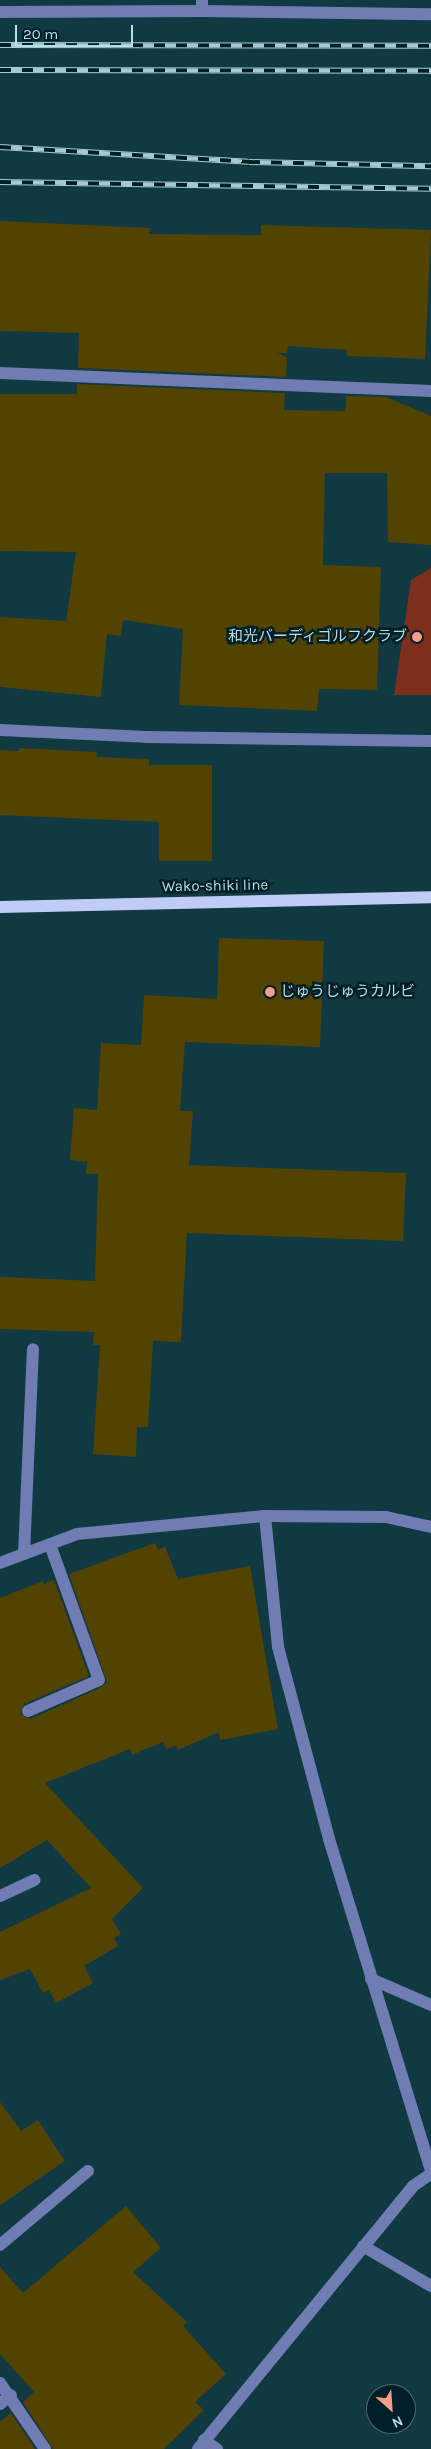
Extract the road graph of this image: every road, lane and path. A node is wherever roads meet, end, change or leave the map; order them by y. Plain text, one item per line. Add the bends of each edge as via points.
1 (42, 5) edge
2 (202, 6) edge
3 (0, 12) edge
4 (431, 14) edge
5 (0, 373) edge
6 (431, 391) edge
7 (0, 730) edge
8 (431, 740) edge
9 (431, 897) edge
10 (0, 907) edge
11 (32, 1349) dead end
12 (265, 1516) junction
13 (431, 1527) edge
14 (50, 1545) junction
15 (24, 1554) junction
16 (0, 1563) edge
17 (28, 1711) dead end
18 (34, 1880) dead end
19 (0, 1896) edge
20 (372, 1979) junction
21 (431, 2005) edge
22 (88, 2171) dead end
23 (431, 2173) edge
24 (0, 2245) edge
25 (363, 2246) junction
26 (431, 2286) edge
27 (0, 2383) edge
28 (11, 2395) junction
29 (0, 2404) edge
30 (201, 2444) edge
31 (45, 2449) edge
32 (217, 2449) edge

1 - 2 street
1 - 3 street
2 - 4 street
5 - 6 street
7 - 8 street via 156,738
9 - 10 main road, Wako-shiki line
11 - 15 street
12 - 13 street via 386,1517
12 - 14 street via 77,1534
12 - 20 street via 278,1647 329,1838
14 - 15 street
14 - 17 street via 99,1680
15 - 16 street
18 - 19 street
20 - 21 street
20 - 23 street
22 - 24 street
23 - 25 street via 412,2186
25 - 26 street
25 - 30 street
27 - 28 street
28 - 29 street
28 - 31 street
30 - 32 street

